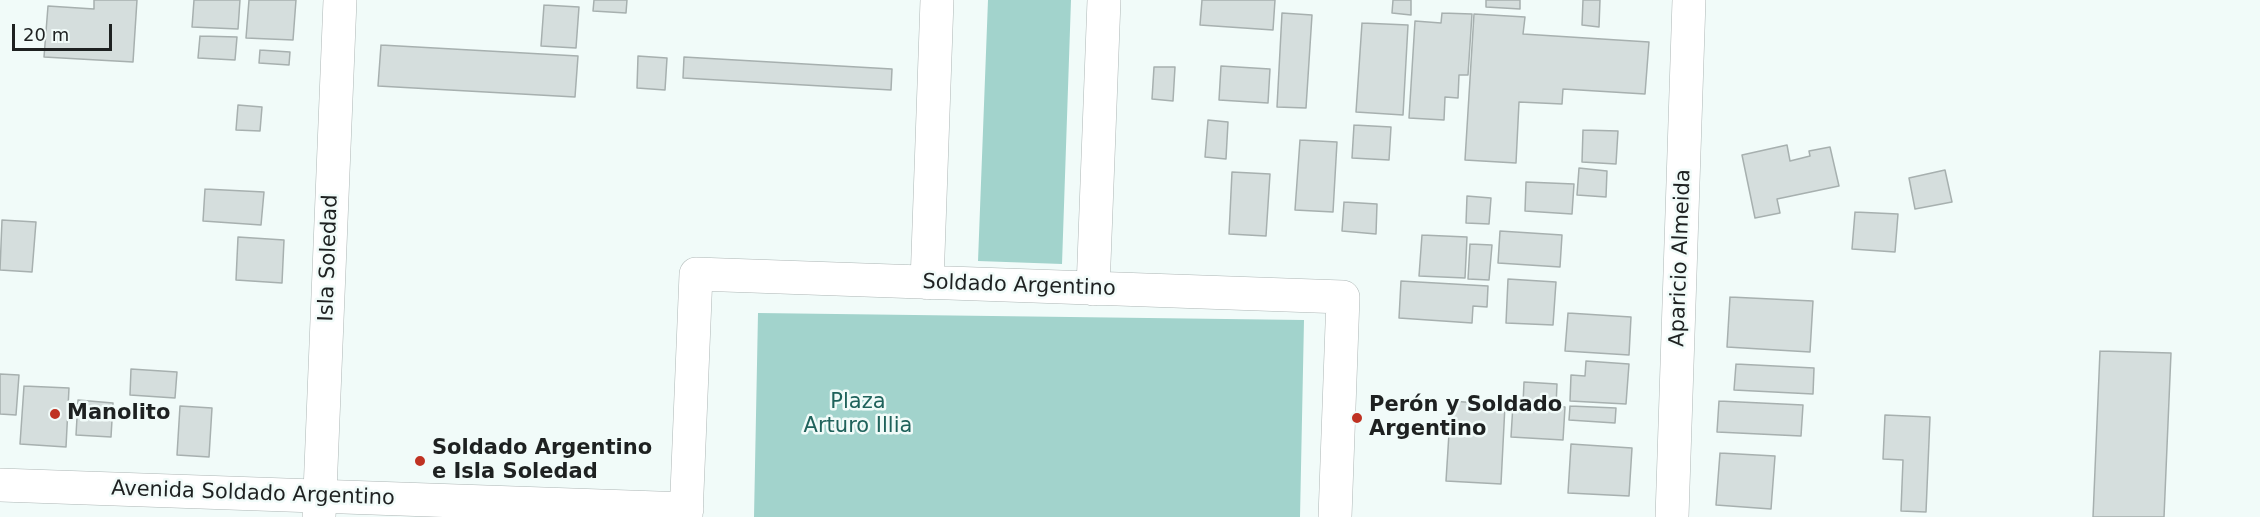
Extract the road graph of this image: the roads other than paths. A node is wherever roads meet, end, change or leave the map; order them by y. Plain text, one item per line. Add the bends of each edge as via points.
1 (340, 0) edge
2 (937, 0) edge
3 (1104, 0) edge
4 (1689, 0) edge
5 (927, 283) junction
6 (1093, 289) junction
7 (0, 485) edge
8 (319, 507) edge
9 (686, 513) edge
10 (1335, 517) edge
11 (1672, 517) edge

1 - 8 main road, Isla Soledad
2 - 5 main road
3 - 6 main road
4 - 11 main road, Aparicio Almeida
5 - 6 main road, Soldado Argentino
5 - 9 main road, Soldado Argentino via 696,274
6 - 10 main road, Soldado Argentino via 1342,297
7 - 8 main road, Avenida Soldado Argentino
8 - 9 main road, Avenida Soldado Argentino

